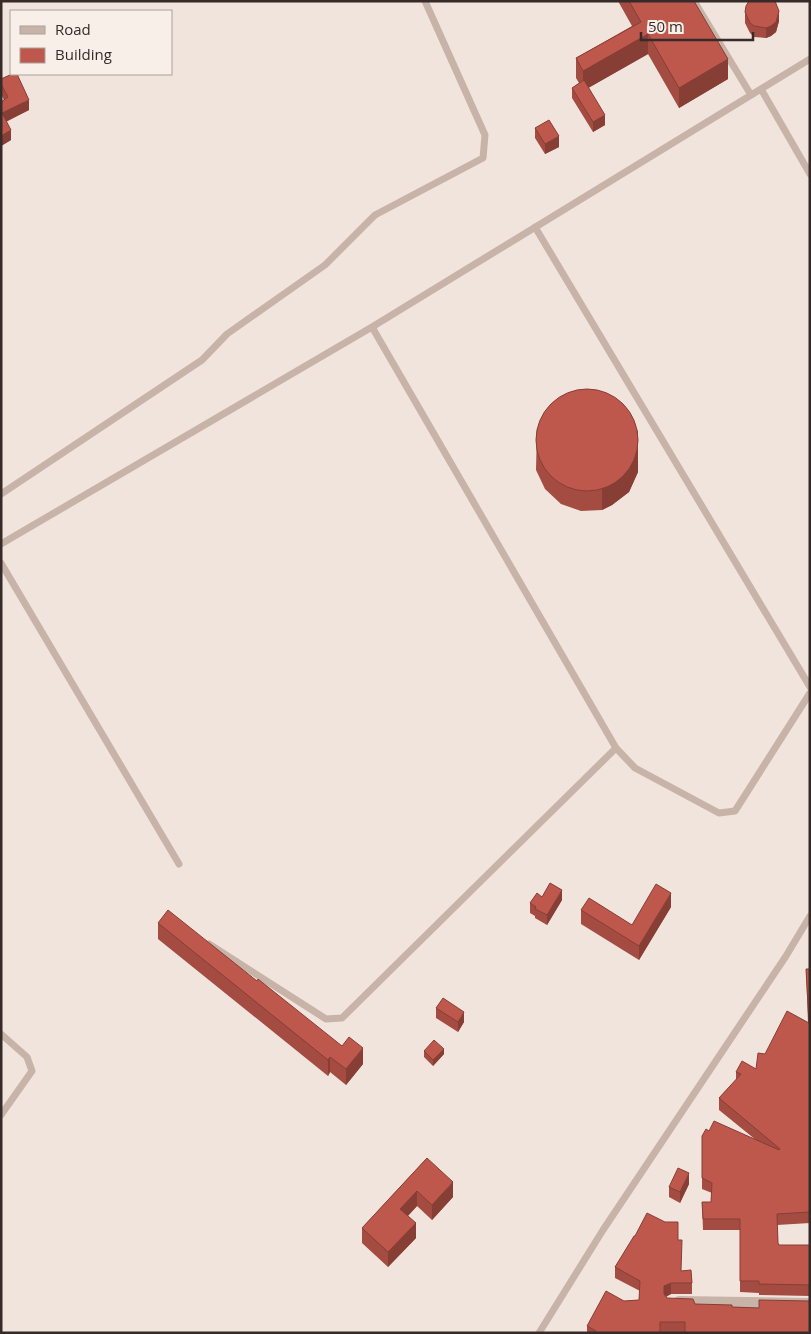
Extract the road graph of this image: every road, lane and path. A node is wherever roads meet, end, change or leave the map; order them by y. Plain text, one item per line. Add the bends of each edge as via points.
1 (425, 1) edge
2 (694, 1) edge
3 (810, 59) edge
4 (761, 89) junction
5 (751, 95) junction
6 (810, 174) edge
7 (535, 227) junction
8 (372, 327) junction
9 (1, 494) edge
10 (1, 544) edge
11 (1, 563) edge
12 (810, 687) edge
13 (810, 693) edge
14 (616, 748) junction
15 (179, 864) dead end
16 (810, 916) edge
17 (201, 939) edge
18 (1, 1034) edge
19 (1, 1115) edge
20 (671, 1302) edge
21 (810, 1304) edge
22 (539, 1333) edge

1 - 9 lane via 485,135 483,158 375,215 325,265 227,334 202,360
2 - 5 lane
3 - 4 lane
4 - 5 lane
4 - 6 lane
5 - 7 lane
7 - 8 lane
7 - 12 lane
8 - 10 lane
8 - 14 lane
11 - 15 lane
13 - 14 lane via 735,811 720,813 635,768
14 - 17 lane via 342,1018 326,1019
16 - 22 lane
18 - 19 lane via 26,1057 32,1071
20 - 21 street

